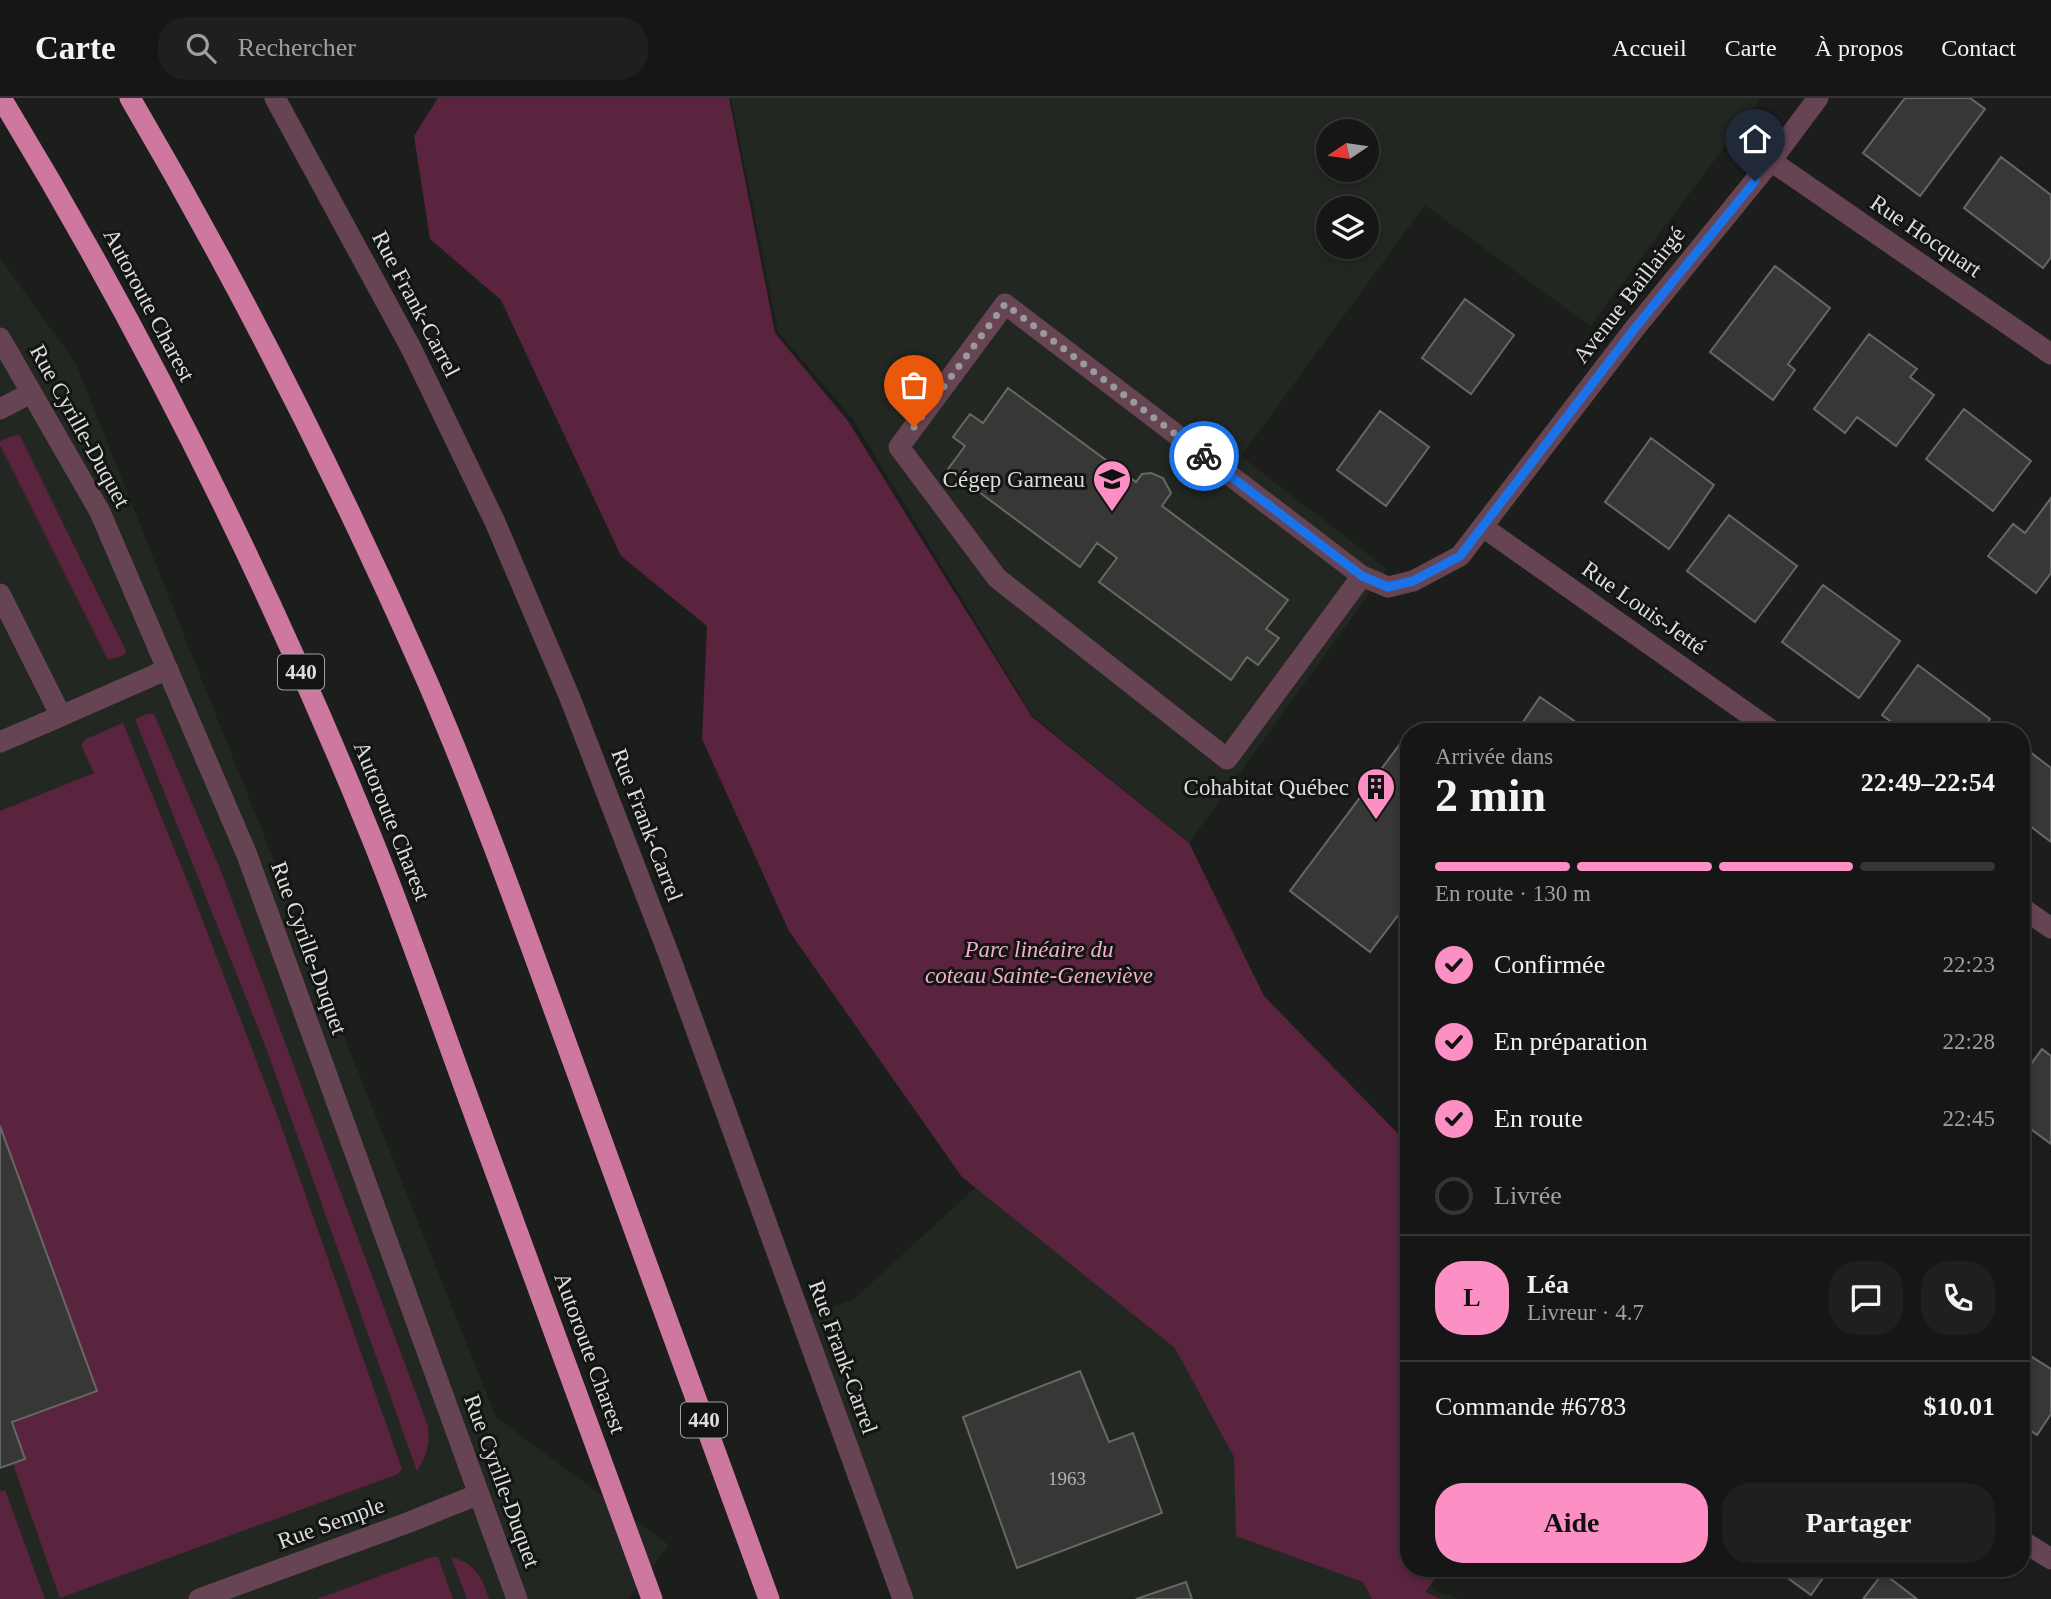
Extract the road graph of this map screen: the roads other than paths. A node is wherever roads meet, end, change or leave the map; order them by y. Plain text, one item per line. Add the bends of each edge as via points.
1 (1, 98) edge
2 (130, 98) edge
3 (275, 98) edge
4 (1818, 98) edge
5 (1771, 161) junction
6 (0, 338) edge
7 (2051, 354) edge
8 (31, 393) junction
9 (0, 409) edge
10 (1483, 527) junction
11 (1362, 576) junction
12 (0, 594) edge
13 (168, 669) junction
14 (61, 716) junction
15 (1761, 723) edge
16 (0, 742) edge
17 (2030, 913) edge
18 (2051, 928) edge
19 (479, 1494) junction
20 (2030, 1546) edge
21 (2051, 1559) edge
22 (200, 1599) edge
23 (517, 1599) edge
24 (652, 1599) edge
25 (769, 1599) edge
26 (903, 1599) edge

1 - 24 highway, Autoroute Charest / 440 via 156,369 329,736 411,940
2 - 25 highway, 440 via 293,397 429,687 508,885
3 - 26 street, Rue Frank-Carrel via 411,348 495,523 570,698 669,955
4 - 5 street, Avenue Baillairgé
5 - 7 street, Rue Hocquart
5 - 10 street, Avenue Baillairgé via 1635,328
6 - 8 street, Rue Cyrille-Duquet
8 - 9 street
8 - 13 street, Rue Cyrille-Duquet via 100,512
10 - 11 street, Avenue Baillairgé via 1460,556 1413,581 1388,587
10 - 15 street, Rue Louis-Jetté
11 - 11 street via 1005,304 899,447 998,578 1227,759
12 - 14 street
13 - 14 street
13 - 19 street, Rue Cyrille-Duquet via 247,855
14 - 16 street
17 - 18 street
19 - 22 street, Rue Semple
19 - 23 street, Rue Cyrille-Duquet
20 - 21 street

